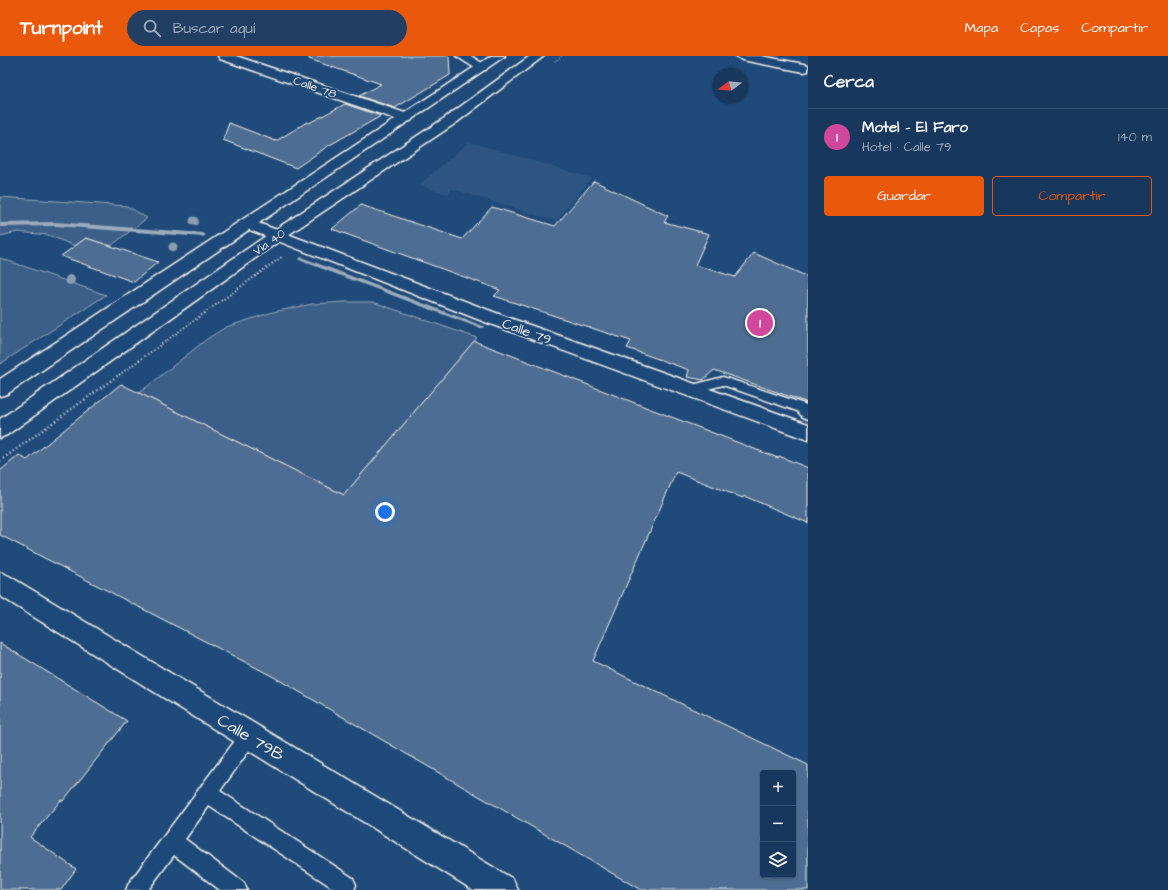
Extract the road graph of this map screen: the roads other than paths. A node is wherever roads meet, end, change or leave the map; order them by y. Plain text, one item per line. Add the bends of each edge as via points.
1 (224, 56) edge
2 (260, 56) edge
3 (499, 56) edge
4 (538, 56) edge
5 (742, 56) edge
6 (776, 56) edge
7 (472, 62) edge
8 (807, 66) edge
9 (509, 76) junction
10 (376, 94) dead end
11 (405, 111) junction
12 (248, 224) junction
13 (279, 234) junction
14 (0, 389) edge
15 (690, 390) junction
16 (804, 407) edge
17 (0, 430) edge
18 (808, 432) edge
19 (0, 583) edge
20 (249, 736) junction
21 (207, 794) junction
22 (172, 841) junction
23 (346, 885) dead end
24 (136, 890) edge
25 (237, 890) edge
26 (502, 890) edge

1 - 11 main road, Calle 78
2 - 10 main road, Calle 78
3 - 7 main road, Vía 40
4 - 9 main road, Vía 40
5 - 8 main road
6 - 8 main road
7 - 9 main road
7 - 11 main road, Vía 40 via 420,109
9 - 13 main road, Vía 40 via 451,120
11 - 12 main road, Vía 40
12 - 13 main road, Calle 79
12 - 14 main road, Vía 40
13 - 15 main road, Calle 79 via 498,320
13 - 17 main road, Vía 40
15 - 16 lane via 724,377
15 - 18 main road, Calle 79
19 - 20 main road, Calle 79B
20 - 21 lane
20 - 26 main road, Calle 79B
21 - 22 lane
21 - 23 lane
22 - 24 lane
22 - 25 lane

